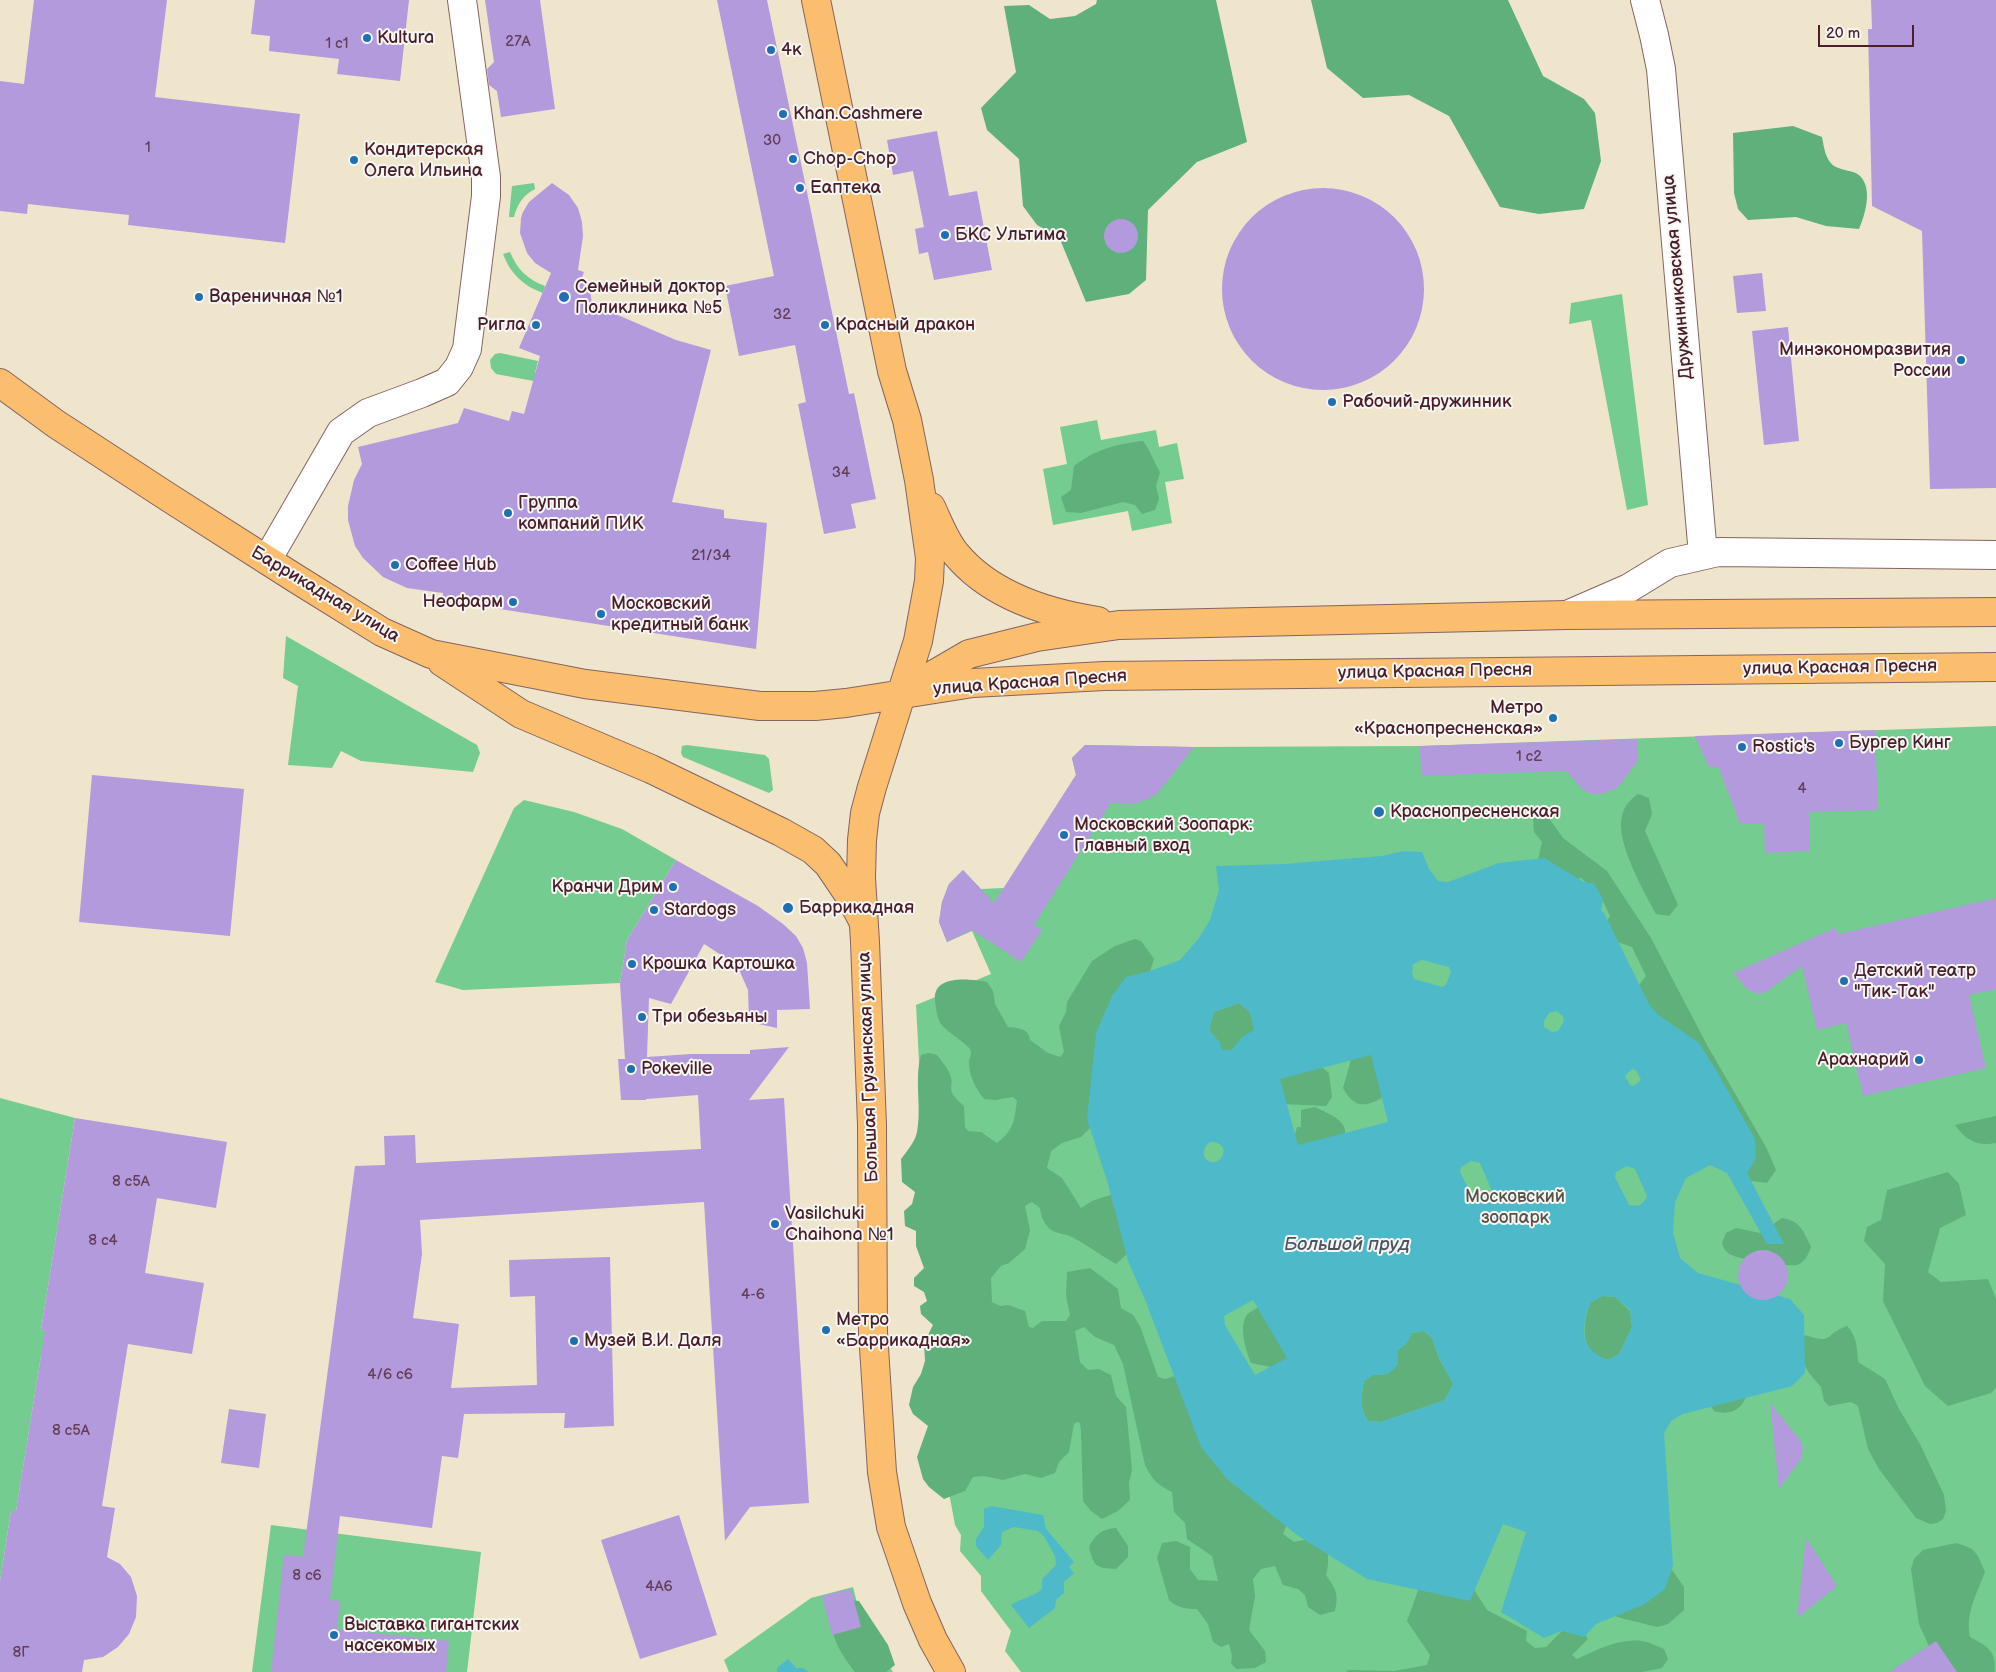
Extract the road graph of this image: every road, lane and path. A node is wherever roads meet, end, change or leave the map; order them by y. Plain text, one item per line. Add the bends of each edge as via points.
1 (462, 0) edge
2 (816, 0) edge
3 (1645, 0) edge
4 (0, 383) edge
5 (919, 480) junction
6 (1703, 555) junction
7 (1996, 556) edge
8 (267, 560) junction
9 (1996, 612) edge
10 (1566, 615) junction
11 (1119, 625) junction
12 (431, 654) junction
13 (1996, 667) edge
14 (902, 694) junction
15 (864, 922) junction
16 (951, 1672) edge

1 - 8 street via 486,177 470,338 464,359 454,375 439,386 368,413 341,432
2 - 5 main road via 892,372 907,420
3 - 6 street, Дружинниковская улица via 1660,69
4 - 8 main road, Баррикадная улица via 56,424
5 - 11 main road via 955,553 989,584 1033,607
5 - 14 main road, Большая Грузинская улица via 928,541 929,581 918,642
6 - 7 street via 1760,551
6 - 10 street via 1670,563 1629,588
8 - 12 main road, Баррикадная улица via 382,632
9 - 10 main road, улица Красная Пресня
10 - 11 main road, улица Красная Пресня
11 - 14 main road, улица Красная Пресня via 1037,637 969,654
12 - 14 main road, Баррикадная улица via 585,684 760,706 815,706
12 - 15 main road via 520,714 652,769 813,850 828,864
13 - 14 main road, улица Красная Пресня via 1104,676 973,683
14 - 15 main road, Большая Грузинская улица via 865,813 861,878
15 - 16 main road, Большая Грузинская улица via 872,1126 873,1332 882,1472 891,1527 903,1566 926,1625

